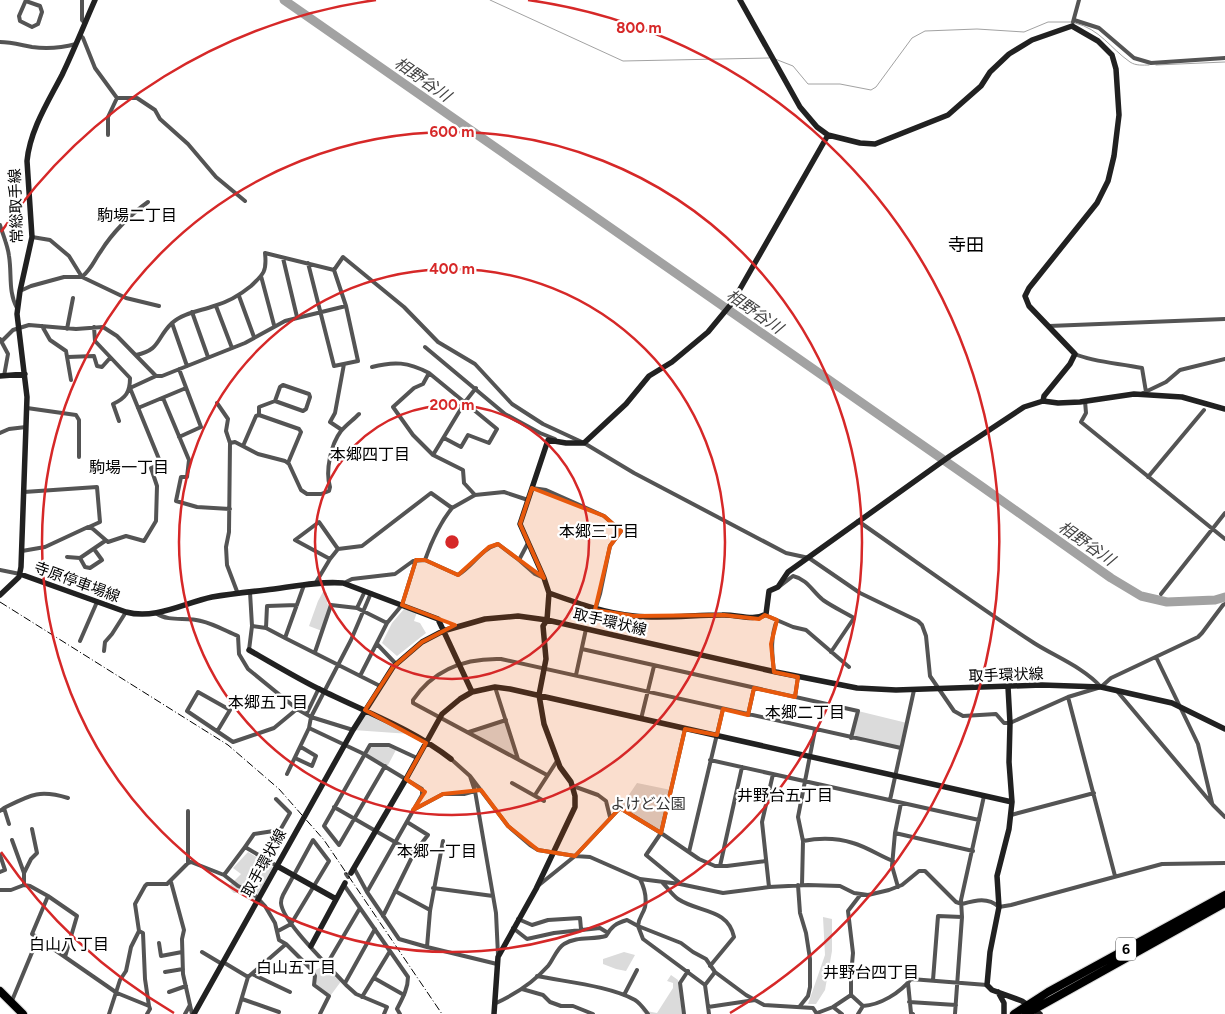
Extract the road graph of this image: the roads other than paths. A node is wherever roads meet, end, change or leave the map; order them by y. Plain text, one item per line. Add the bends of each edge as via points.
1 (26, 0) edge
2 (82, 0) edge
3 (93, 0) edge
4 (740, 0) edge
5 (1079, 0) edge
6 (85, 23) junction
7 (1073, 23) junction
8 (80, 35) junction
9 (0, 42) edge
10 (76, 44) junction
11 (1225, 58) edge
12 (117, 98) junction
13 (108, 135) dead end
14 (828, 135) junction
15 (245, 201) dead end
16 (148, 202) dead end
17 (0, 225) edge
18 (32, 237) junction
19 (283, 258) junction
20 (308, 263) junction
21 (334, 270) junction
22 (262, 276) junction
23 (82, 277) junction
24 (20, 291) junction
25 (239, 296) junction
26 (73, 298) dead end
27 (158, 306) dead end
28 (216, 306) junction
29 (346, 306) junction
30 (17, 308) junction
31 (192, 312) junction
32 (321, 312) junction
33 (296, 317) junction
34 (1225, 319) edge
35 (172, 323) junction
36 (42, 326) junction
37 (274, 326) junction
38 (1049, 326) junction
39 (18, 327) junction
40 (94, 327) junction
41 (67, 329) junction
42 (254, 337) junction
43 (1, 340) edge
44 (425, 347) dead end
45 (232, 348) junction
46 (1075, 354) junction
47 (136, 355) junction
48 (68, 357) junction
49 (208, 357) junction
50 (110, 358) junction
51 (1225, 359) edge
52 (344, 364) junction
53 (187, 366) junction
54 (372, 367) dead end
55 (179, 369) junction
56 (429, 372) junction
57 (25, 374) junction
58 (2, 376) edge
59 (156, 376) junction
60 (71, 380) dead end
61 (130, 388) junction
62 (186, 388) junction
63 (476, 388) junction
64 (1143, 393) junction
65 (163, 398) junction
66 (275, 401) junction
67 (1043, 401) junction
68 (1085, 401) junction
69 (465, 402) junction
70 (218, 403) dead end
71 (27, 408) junction
72 (138, 408) junction
73 (1225, 409) edge
74 (1204, 410) dead end
75 (359, 414) dead end
76 (259, 415) junction
77 (119, 421) dead end
78 (26, 427) junction
79 (342, 430) junction
80 (0, 433) edge
81 (178, 437) junction
82 (444, 438) junction
83 (230, 442) junction
84 (566, 443) junction
85 (584, 443) junction
86 (243, 446) junction
87 (433, 455) junction
88 (79, 457) dead end
89 (288, 463) junction
90 (1148, 477) junction
91 (532, 488) junction
92 (24, 492) junction
93 (475, 495) junction
94 (528, 500) junction
95 (452, 508) junction
96 (230, 509) junction
97 (1225, 513) edge
98 (858, 522) junction
99 (88, 527) junction
100 (1212, 529) junction
101 (1225, 539) edge
102 (105, 541) junction
103 (528, 543) junction
104 (94, 548) junction
105 (338, 549) junction
106 (22, 552) junction
107 (67, 557) dead end
108 (80, 558) junction
109 (808, 558) junction
110 (330, 559) junction
111 (416, 560) junction
112 (425, 560) junction
113 (520, 560) junction
114 (0, 570) edge
115 (20, 574) junction
116 (544, 578) junction
117 (343, 583) junction
118 (315, 584) junction
119 (304, 585) junction
120 (778, 587) junction
121 (250, 592) junction
122 (368, 592) junction
123 (549, 593) junction
124 (238, 594) junction
125 (1161, 594) dead end
126 (0, 595) edge
127 (97, 602) junction
128 (1225, 604) edge
129 (297, 605) junction
130 (402, 605) junction
131 (357, 608) junction
132 (595, 610) junction
133 (363, 611) junction
134 (126, 612) junction
135 (156, 613) junction
136 (765, 615) junction
137 (547, 620) junction
138 (777, 620) junction
139 (387, 623) junction
140 (252, 626) junction
141 (266, 628) junction
142 (586, 629) junction
143 (443, 631) junction
144 (285, 638) junction
145 (80, 641) dead end
146 (377, 644) junction
147 (249, 650) joint
148 (581, 650) junction
149 (104, 651) dead end
150 (314, 652) junction
151 (831, 652) junction
152 (1156, 657) junction
153 (396, 664) junction
154 (460, 664) junction
155 (337, 665) junction
156 (654, 666) junction
157 (849, 667) dead end
158 (543, 669) junction
159 (774, 672) junction
160 (576, 675) junction
161 (360, 676) junction
162 (798, 676) junction
163 (380, 686) junction
164 (495, 687) junction
165 (1008, 687) junction
166 (1101, 687) junction
167 (754, 688) junction
168 (939, 689) junction
169 (322, 690) junction
170 (914, 690) junction
171 (1117, 691) junction
172 (472, 692) junction
173 (648, 692) junction
174 (539, 696) junction
175 (795, 697) junction
176 (1068, 697) junction
177 (1179, 706) junction
178 (297, 709) junction
179 (723, 709) junction
180 (365, 710) junction
181 (307, 713) junction
182 (748, 715) junction
183 (311, 717) junction
184 (441, 717) junction
185 (641, 719) junction
186 (506, 720) junction
187 (1010, 724) junction
188 (309, 728) junction
189 (685, 728) junction
190 (1225, 728) edge
191 (218, 730) junction
192 (353, 730) junction
193 (815, 730) junction
194 (469, 732) junction
195 (716, 735) junction
196 (851, 738) junction
197 (426, 743) junction
198 (346, 744) junction
199 (301, 747) junction
200 (901, 748) junction
201 (364, 754) junction
202 (810, 756) junction
203 (295, 758) junction
204 (417, 758) junction
205 (451, 759) joint
206 (518, 759) junction
207 (710, 760) junction
208 (558, 761) junction
209 (385, 766) junction
210 (742, 767) junction
211 (286, 774) dead end
212 (547, 774) junction
213 (773, 774) junction
214 (470, 776) junction
215 (895, 776) junction
216 (406, 779) junction
217 (804, 781) junction
218 (512, 783) dead end
219 (572, 786) junction
220 (475, 792) junction
221 (1094, 794) junction
222 (535, 795) junction
223 (984, 796) junction
224 (68, 798) dead end
225 (276, 799) dead end
226 (890, 800) junction
227 (544, 801) dead end
228 (1012, 802) junction
229 (901, 803) junction
230 (1213, 805) junction
231 (334, 807) junction
232 (4, 808) junction
233 (413, 810) junction
234 (0, 811) edge
235 (188, 811) dead end
236 (1011, 815) junction
237 (610, 817) junction
238 (1225, 817) edge
239 (355, 818) junction
240 (979, 820) junction
241 (407, 822) junction
242 (9, 824) dead end
243 (32, 830) dead end
244 (280, 830) junction
245 (376, 830) junction
246 (661, 833) junction
247 (894, 833) junction
248 (12, 840) dead end
249 (443, 841) dead end
250 (802, 841) junction
251 (396, 842) junction
252 (245, 847) junction
253 (973, 851) junction
254 (689, 852) junction
255 (414, 853) junction
256 (553, 853) junction
257 (0, 855) edge
258 (575, 856) junction
259 (264, 858) junction
260 (766, 861) junction
261 (893, 861) junction
262 (188, 863) junction
263 (1225, 863) edge
264 (277, 866) junction
265 (720, 866) junction
266 (0, 872) edge
267 (24, 873) junction
268 (224, 875) junction
269 (293, 875) junction
270 (1115, 876) junction
271 (348, 877) junction
272 (640, 878) junction
273 (171, 882) junction
274 (662, 882) junction
275 (24, 885) junction
276 (683, 885) junction
277 (800, 885) junction
278 (314, 886) junction
279 (769, 887) junction
280 (898, 887) junction
281 (434, 888) junction
282 (536, 888) junction
283 (0, 890) edge
284 (395, 891) junction
285 (367, 892) junction
286 (861, 894) junction
287 (1225, 895) edge
288 (48, 896) junction
289 (493, 896) junction
290 (259, 899) junction
291 (336, 900) junction
292 (1225, 903) edge
293 (962, 904) junction
294 (999, 907) junction
295 (360, 908) junction
296 (430, 910) junction
297 (383, 916) junction
298 (962, 917) junction
299 (518, 919) junction
300 (291, 924) junction
301 (638, 926) junction
302 (513, 928) junction
303 (375, 929) junction
304 (581, 929) junction
305 (139, 931) junction
306 (278, 931) junction
307 (608, 933) junction
308 (38, 938) junction
309 (159, 943) dead end
310 (286, 944) junction
311 (311, 946) junction
312 (427, 948) junction
313 (390, 951) junction
314 (182, 952) junction
315 (202, 952) dead end
316 (65, 957) junction
317 (498, 961) junction
318 (223, 963) junction
319 (327, 964) junction
320 (710, 966) junction
321 (183, 969) junction
322 (637, 970) dead end
323 (688, 971) junction
324 (165, 972) dead end
325 (715, 972) junction
326 (252, 974) junction
327 (537, 976) junction
328 (248, 977) junction
329 (374, 978) junction
330 (933, 980) junction
331 (345, 983) junction
332 (908, 983) junction
333 (957, 983) junction
334 (705, 985) junction
335 (987, 985) junction
336 (186, 986) junction
337 (522, 989) junction
338 (0, 991) edge
339 (169, 992) dead end
340 (290, 992) dead end
341 (998, 992) junction
342 (117, 993) junction
343 (404, 995) junction
344 (624, 995) junction
345 (851, 995) junction
346 (362, 997) junction
347 (0, 998) edge
348 (242, 999) junction
349 (755, 1000) junction
350 (910, 1002) junction
351 (11, 1004) junction
352 (494, 1004) junction
353 (190, 1005) junction
354 (956, 1005) junction
355 (149, 1006) junction
356 (800, 1006) junction
357 (863, 1006) junction
358 (387, 1007) junction
359 (708, 1007) junction
360 (833, 1007) junction
361 (397, 1009) junction
362 (1034, 1009) edge
363 (194, 1012) edge
364 (279, 1012) dead end
365 (825, 1012) edge
366 (16, 1014) edge
367 (23, 1014) edge
368 (109, 1014) edge
369 (147, 1014) edge
370 (185, 1014) edge
371 (237, 1014) edge
372 (320, 1014) edge
373 (384, 1014) edge
374 (400, 1014) edge
375 (494, 1014) edge
376 (592, 1014) edge
377 (648, 1014) edge
378 (684, 1014) edge
379 (709, 1014) edge
380 (817, 1014) edge
381 (842, 1014) edge
382 (858, 1014) edge
383 (913, 1014) edge
384 (956, 1014) edge
385 (1004, 1014) edge
386 (1014, 1014) edge
387 (1026, 1014) edge

1 - 1 street via 20,21 32,27 38,24 42,12 40,6
2 - 6 street via 82,20
3 - 6 street, 常総取手線
4 - 14 street via 800,107
5 - 7 street
6 - 8 street, 常総取手線
7 - 11 street via 1099,28 1134,58 1151,63
7 - 14 street via 1032,40 1009,54 981,86 948,115 875,144
7 - 38 street via 1112,55 1116,69 1118,115 1108,182 1097,202 1025,296 1029,306
8 - 10 street, 常総取手線
8 - 12 street via 95,68
9 - 10 street via 53,48
10 - 18 street, 常総取手線 via 30,144 27,161
12 - 13 street via 108,117
12 - 15 street via 138,98 155,110 216,177
14 - 85 street via 724,314 679,356 649,376 626,404
16 - 23 street via 135,211
17 - 30 street via 9,256 11,293
18 - 23 street via 50,240 69,256
18 - 24 street, 常総取手線
19 - 20 street
19 - 22 street via 265,253 266,267
19 - 33 street
20 - 21 street
20 - 32 street
21 - 29 street
21 - 85 street via 343,257 404,308 438,342 475,364 512,404 543,424
22 - 25 street
22 - 37 street
23 - 24 street via 64,277
23 - 27 street via 126,298
24 - 30 street, 常総取手線
25 - 28 street
25 - 42 street
26 - 41 street
28 - 31 street
28 - 45 street
29 - 32 street
29 - 52 street via 358,362
30 - 39 street, 常総取手線
31 - 35 street
31 - 49 street
32 - 33 street
32 - 52 street via 334,366
33 - 37 street
34 - 38 street
35 - 47 street via 153,349
35 - 53 street
36 - 39 street
36 - 41 street
36 - 48 street via 50,340 66,351
37 - 42 street
38 - 46 street
39 - 43 street
39 - 57 street, 常総取手線
40 - 41 street
40 - 47 street via 110,330
40 - 50 street via 95,341
42 - 45 street
43 - 58 street via 8,354
44 - 63 street
45 - 49 street
46 - 64 street via 1091,360 1142,368
46 - 67 street
47 - 59 street
48 - 50 street via 94,356 97,366 102,367
48 - 60 street
49 - 53 street
50 - 61 street via 130,378
51 - 64 street via 1180,370 1166,382
52 - 79 street via 335,413 330,420
53 - 55 street
54 - 56 street via 390,362
55 - 59 street
55 - 62 street
56 - 69 street
56 - 87 street via 423,384 393,407 413,435
57 - 58 street
57 - 71 street, 常総取手線
59 - 61 street
61 - 72 street
61 - 77 street via 123,399 113,404
62 - 65 street
62 - 81 street via 201,427
63 - 69 street
63 - 84 street via 505,414 540,434
64 - 68 street
64 - 73 street via 1182,397
65 - 72 street
65 - 81 street
66 - 66 street via 303,410 310,397 283,385
66 - 76 street via 259,407
67 - 68 street
67 - 98 street via 1024,406
68 - 90 street via 1086,413 1081,422
69 - 82 street
69 - 82 street via 497,429 489,443 468,435 461,448
70 - 83 street via 228,419 226,431
71 - 78 street, 常総取手線
71 - 88 street via 76,415 79,420
72 - 102 street via 161,464 151,468 158,486 156,521 144,541 126,536
74 - 90 street
75 - 79 street
76 - 86 street
76 - 89 street via 301,432
78 - 80 street
78 - 92 street, 常総取手線
79 - 89 street via 335,442 330,465 329,490 321,494 307,494 301,490
81 - 96 street via 189,460 187,477 181,477 176,501 197,507
82 - 87 street
83 - 86 street
83 - 96 street
84 - 85 street
84 - 91 street via 548,440
85 - 109 street via 786,553
86 - 89 street
87 - 93 street via 463,470 464,483
90 - 100 street
91 - 94 street
91 - 132 street via 546,490 604,516 621,531 610,546
92 - 99 street via 97,487 100,522
92 - 106 street, 常総取手線
93 - 94 street via 504,492
93 - 95 street
94 - 103 street via 520,524
95 - 105 street via 431,493 362,546
95 - 112 street via 432,540
96 - 124 street via 227,564
97 - 100 street
98 - 109 street
98 - 166 street via 1034,643 1079,669
99 - 102 street
99 - 106 street via 45,547
100 - 101 street
100 - 125 street
102 - 104 street
103 - 113 street
103 - 116 street
104 - 108 street
104 - 108 street via 102,560 90,568 85,567
105 - 110 street
105 - 110 street via 319,522 295,540
106 - 115 street, 常総取手線
107 - 108 street
109 - 120 street via 788,572
109 - 168 street via 860,593 918,621 926,636 930,676
110 - 118 street
111 - 112 street
111 - 117 street via 395,574
111 - 130 street
112 - 113 street via 458,575 489,547 498,544
113 - 116 street via 534,574
114 - 115 street
115 - 126 street
115 - 127 street, 寺原停車場線
116 - 123 street
117 - 118 street, 寺原停車場線
117 - 122 street
118 - 119 street, 寺原停車場線
119 - 121 street, 寺原停車場線
119 - 129 street
120 - 136 street via 769,591
120 - 151 street via 796,576 823,600 854,618
121 - 124 street, 寺原停車場線
121 - 140 street
122 - 130 street
122 - 131 street
122 - 133 street
123 - 132 street
123 - 137 street
124 - 135 street, 寺原停車場線
127 - 134 street, 寺原停車場線
127 - 145 street
128 - 152 street via 1202,634
129 - 141 street via 266,606
129 - 144 street
130 - 139 street
130 - 143 street via 438,619
131 - 133 street
131 - 150 street via 331,605
132 - 136 street via 634,616 724,615 759,619
133 - 139 street
133 - 155 street
134 - 135 street, 寺原停車場線
134 - 149 street via 105,642
135 - 178 street via 162,618 200,620 238,636 239,654 248,669
136 - 138 street
137 - 142 street, 取手環状線
137 - 143 street, 取手環状線 via 518,616 485,619
137 - 158 street via 543,626 546,659
138 - 151 street via 806,630
138 - 159 street via 771,644
139 - 146 street
140 - 141 street
140 - 147 street
141 - 144 street
142 - 148 street
142 - 159 street, 取手環状線
143 - 153 street, 取手環状線 via 422,642
143 - 154 street
144 - 150 street
146 - 153 street
146 - 161 street
147 - 169 street
148 - 156 street
148 - 160 street
150 - 155 street
151 - 157 street
152 - 166 street via 1111,678
152 - 177 street
153 - 163 street, 取手環状線
154 - 158 street via 482,658 501,659
154 - 172 street
154 - 184 street via 431,679 413,700
155 - 161 street
155 - 169 street
156 - 167 street
156 - 173 street
158 - 160 street
158 - 174 street
159 - 162 street, 取手環状線
160 - 173 street
161 - 163 street
162 - 170 street, 取手環状線 via 857,688
162 - 175 street
163 - 180 street, 取手環状線
164 - 172 street
164 - 174 street
164 - 186 street
165 - 166 street, 取手環状線
165 - 168 street, 取手環状線
165 - 187 street
166 - 171 street, 取手環状線
166 - 176 street
167 - 175 street
167 - 182 street
168 - 170 street, 取手環状線
168 - 187 street via 954,711 962,716 996,714 1004,723
169 - 180 street
169 - 181 street
169 - 183 street
170 - 200 street
171 - 177 street, 取手環状線
171 - 230 street
172 - 184 street
173 - 179 street
173 - 185 street
174 - 185 street
174 - 208 street via 544,724
175 - 196 street via 858,711
176 - 187 street
176 - 221 street
177 - 190 street, 取手環状線
177 - 230 street via 1198,744
178 - 181 street
178 - 191 street via 274,728 234,742
179 - 182 street
179 - 195 street
180 - 192 street, 取手環状線
180 - 197 street
181 - 183 street
182 - 193 street
183 - 188 street
183 - 192 street
184 - 194 street
184 - 197 street
185 - 189 street
186 - 194 street
186 - 206 street
187 - 228 street
188 - 198 street
188 - 199 street
189 - 195 street
189 - 246 street
191 - 191 street via 187,711 198,692 230,710
192 - 198 street, 取手環状線
193 - 196 street
193 - 202 street
194 - 206 street
195 - 202 street
195 - 207 street
196 - 200 street
197 - 204 street
197 - 205 street
198 - 201 street
198 - 264 street, 取手環状線
199 - 203 street
199 - 203 street via 316,756 312,766
200 - 215 street
201 - 204 street via 370,745 389,745
201 - 209 street
201 - 231 street
202 - 215 street
202 - 217 street
203 - 211 street
204 - 216 street
205 - 214 street
206 - 212 street
207 - 210 street
207 - 254 street
208 - 212 street
208 - 219 street
209 - 216 street
209 - 239 street
210 - 213 street
210 - 265 street
212 - 222 street
213 - 217 street
213 - 260 street via 762,822
214 - 220 street
214 - 256 street via 508,826 538,850
215 - 223 street
215 - 226 street
216 - 233 street via 422,789
216 - 245 street
217 - 226 street
217 - 250 street via 798,817
218 - 222 street
219 - 237 street via 606,801
219 - 256 street via 575,808
220 - 233 street via 443,794
220 - 289 street
221 - 236 street
221 - 270 street
222 - 227 street
223 - 228 street
223 - 240 street
224 - 232 street via 36,793
225 - 244 street via 290,813
226 - 229 street
228 - 236 street
229 - 240 street
229 - 247 street
230 - 238 street
231 - 239 street
231 - 239 street via 324,826 339,845
232 - 234 street
232 - 242 street
233 - 241 street
235 - 262 street
236 - 294 street via 996,876
237 - 246 street via 620,808
237 - 258 street
239 - 245 street
240 - 253 street
241 - 251 street
241 - 255 street via 428,835
243 - 267 street via 37,853
244 - 252 street via 254,834
244 - 259 street
245 - 251 street
245 - 271 street
246 - 254 street
246 - 276 street via 646,855
247 - 253 street
247 - 261 street
248 - 267 street
249 - 281 street
250 - 261 street via 844,840
250 - 277 street
251 - 255 street
251 - 285 street
252 - 259 street
252 - 268 street
253 - 293 street
254 - 265 street
255 - 284 street
256 - 258 street
256 - 282 street
257 - 266 street via 5,870
258 - 272 street via 590,857
258 - 282 street
259 - 264 street
260 - 265 street
260 - 279 street
261 - 280 street
262 - 268 street via 195,862
262 - 273 street
263 - 270 street via 1162,864
264 - 269 street
264 - 290 street, 取手環状線
267 - 275 street
268 - 290 street
269 - 278 street
269 - 278 street via 313,840 329,861
269 - 300 street via 281,902
270 - 294 street
271 - 285 street
271 - 291 street
271 - 295 street
272 - 274 street
272 - 301 street via 646,892
273 - 305 street via 145,886 135,904
273 - 314 street via 184,930
274 - 276 street
274 - 320 street via 676,898 722,916 730,924 734,937
275 - 283 street
275 - 288 street
276 - 279 street via 723,893
277 - 279 street
277 - 286 street via 840,886
277 - 356 street via 800,913 810,968 808,996
278 - 291 street
278 - 300 street
280 - 286 street
280 - 293 street via 919,871 925,871 950,897
281 - 289 street
281 - 296 street
282 - 299 street
284 - 296 street
284 - 297 street
285 - 297 street
286 - 345 street via 848,911 853,953
287 - 362 highway, 6
288 - 308 street via 32,934
288 - 316 street via 77,916
289 - 317 street
290 - 306 street
290 - 318 street, 取手環状線
291 - 311 street
292 - 362 highway, 6
293 - 294 street via 986,900
293 - 298 street
294 - 335 street
295 - 303 street
295 - 319 street
296 - 312 street
297 - 312 street via 399,939
298 - 330 street via 938,916
298 - 333 street
299 - 302 street
299 - 304 street via 532,925 548,920 580,918
300 - 306 street
300 - 311 street
301 - 307 street via 627,920 619,922
301 - 320 street via 682,943 706,959
301 - 323 street via 643,939
302 - 304 street via 528,939
302 - 317 street
303 - 313 street
303 - 331 street
304 - 307 street via 600,928
305 - 342 street
305 - 355 street via 142,933
306 - 310 street via 279,940
307 - 327 street via 599,938 561,945 548,966
308 - 316 street
308 - 351 street
309 - 314 street via 161,956
310 - 326 street
310 - 372 street via 311,969 315,976 314,985 329,996
311 - 319 street
312 - 317 street
313 - 329 street
313 - 343 street via 408,977
314 - 321 street
315 - 318 street
316 - 342 street
317 - 352 street
318 - 328 street
318 - 363 street, 取手環状線
319 - 331 street
320 - 325 street
321 - 324 street
321 - 336 street
322 - 344 street
323 - 334 street
323 - 378 street via 680,983
325 - 334 street
325 - 349 street
326 - 328 street
326 - 340 street
327 - 337 street
327 - 344 street
328 - 348 street
329 - 343 street
329 - 346 street
330 - 332 street via 911,979
330 - 333 street
331 - 346 street
332 - 350 street
332 - 357 street via 873,1006
333 - 335 street
333 - 354 street
334 - 359 street
335 - 341 street
336 - 339 street
336 - 353 street
337 - 352 street
337 - 376 street via 543,995 561,1006 573,1006
338 - 351 highway
341 - 362 street
341 - 385 street via 1004,1003
342 - 355 street
342 - 368 street
343 - 361 street
344 - 377 street via 636,1001
345 - 357 street
345 - 360 street
346 - 358 street
347 - 366 highway
348 - 364 street
348 - 371 street
349 - 356 street via 764,1004
349 - 359 street
350 - 354 street
350 - 383 street
351 - 367 highway
352 - 375 street
353 - 363 street
353 - 370 street
354 - 384 street
355 - 369 street
356 - 380 street via 813,1008
357 - 382 street
358 - 361 street
358 - 373 street
359 - 379 street
360 - 365 street
360 - 381 street
361 - 374 street
362 - 386 highway, 6
362 - 387 highway, 6
365 - 380 street

